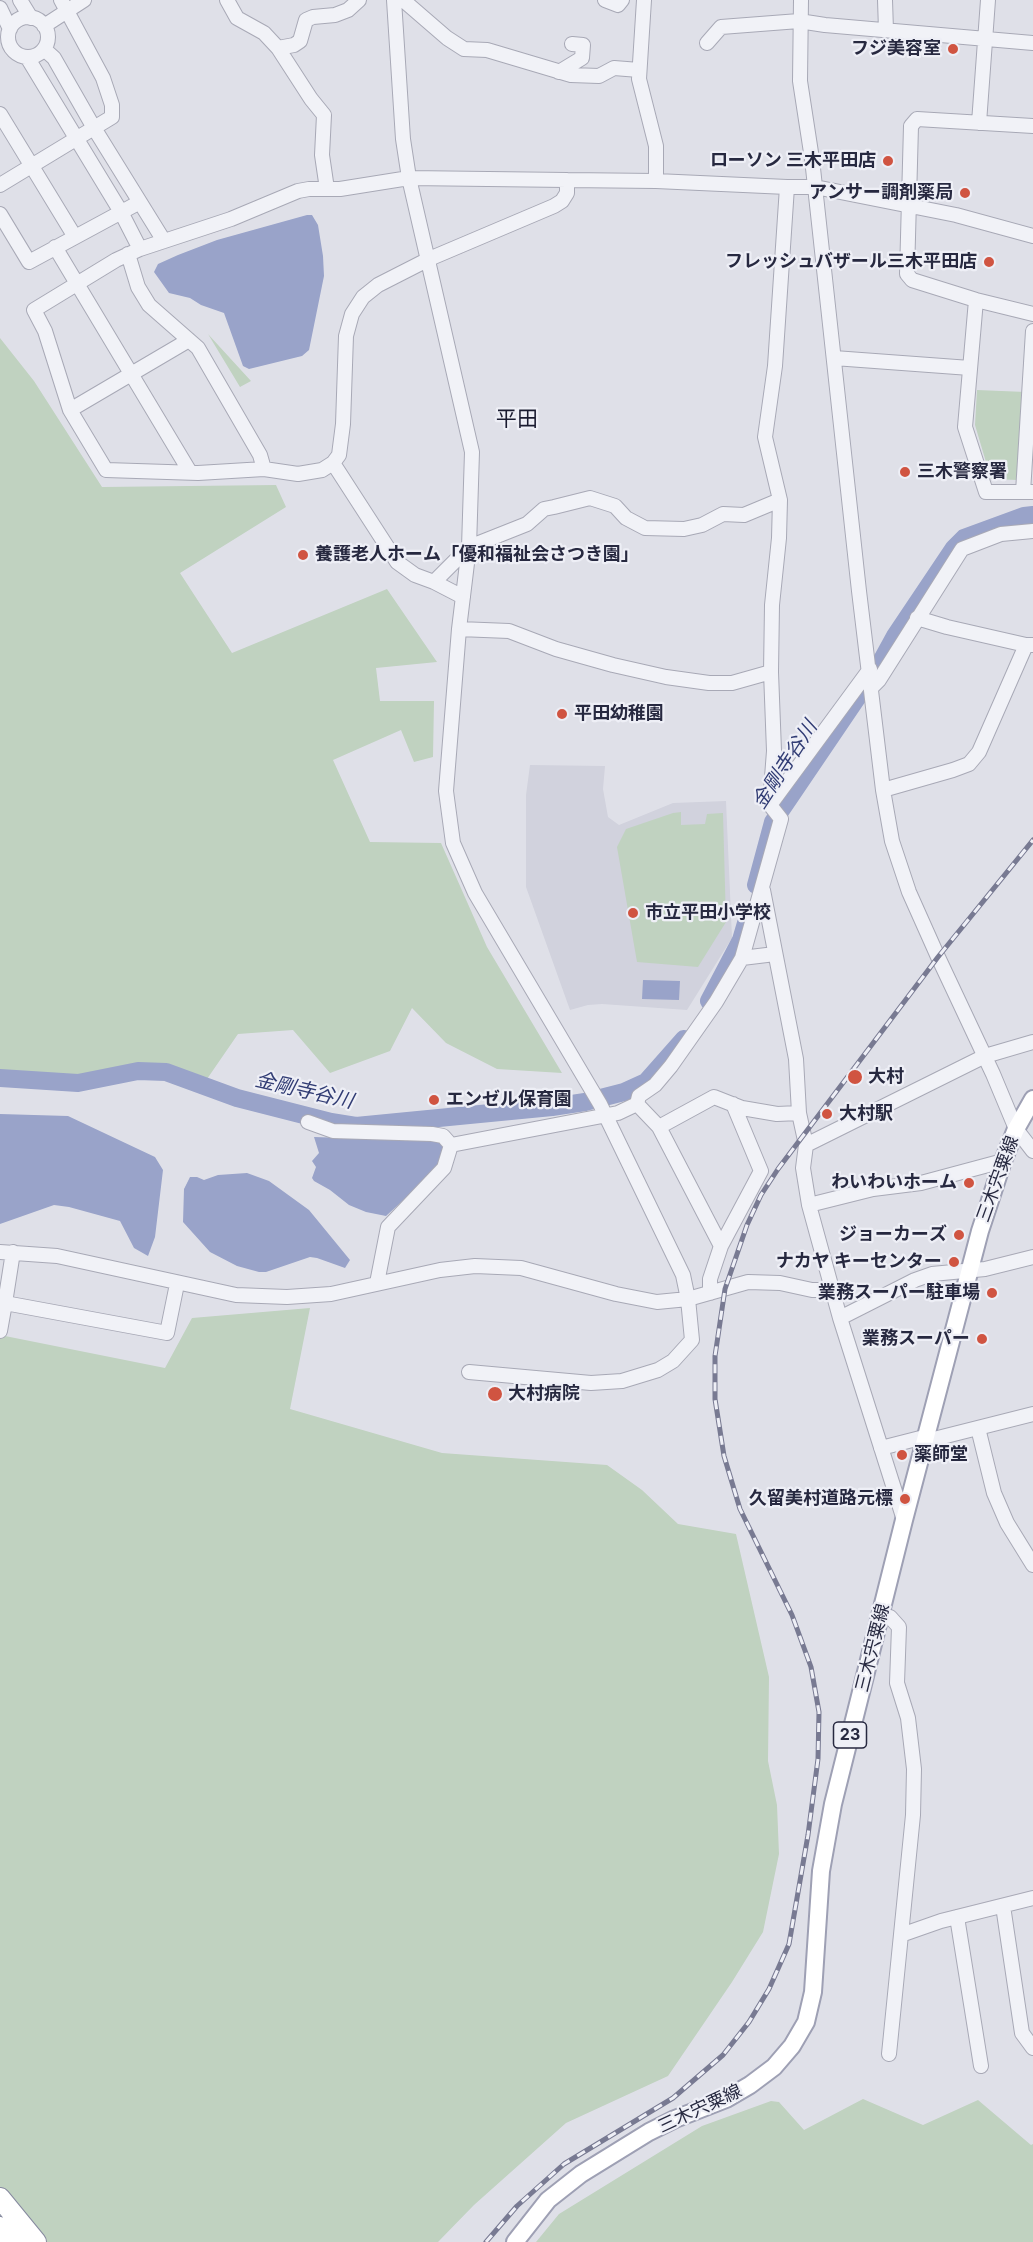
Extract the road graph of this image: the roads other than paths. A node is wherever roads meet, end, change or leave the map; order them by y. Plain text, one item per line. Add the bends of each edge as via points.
1 (20, 0) edge
2 (84, 0) edge
3 (227, 0) edge
4 (359, 0) edge
5 (394, 0) edge
6 (403, 0) edge
7 (605, 0) edge
8 (622, 0) edge
9 (644, 0) edge
10 (801, 0) edge
11 (885, 0) edge
12 (988, 0) edge
13 (64, 6) edge
14 (0, 8) edge
15 (31, 18) junction
16 (799, 21) junction
17 (44, 26) junction
18 (10, 28) junction
19 (886, 30) junction
20 (986, 37) junction
21 (707, 43) dead end
22 (1033, 43) edge
23 (572, 44) dead end
24 (278, 48) junction
25 (44, 49) junction
26 (5, 50) edge
27 (27, 57) junction
28 (639, 70) junction
29 (559, 72) junction
30 (0, 114) edge
31 (979, 123) junction
32 (1033, 126) edge
33 (94, 128) junction
34 (77, 140) junction
35 (32, 166) junction
36 (409, 178) junction
37 (567, 180) junction
38 (656, 181) junction
39 (0, 185) edge
40 (787, 187) junction
41 (815, 187) junction
42 (327, 189) junction
43 (140, 202) junction
44 (907, 204) junction
45 (121, 212) junction
46 (0, 214) edge
47 (1033, 236) edge
48 (75, 237) junction
49 (164, 241) junction
50 (55, 247) junction
51 (134, 252) junction
52 (429, 259) junction
53 (78, 284) junction
54 (976, 300) junction
55 (1033, 314) edge
56 (1033, 331) edge
57 (189, 340) junction
58 (834, 358) junction
59 (970, 368) junction
60 (132, 374) junction
61 (70, 410) junction
62 (333, 463) junction
63 (264, 469) junction
64 (190, 472) junction
65 (1028, 492) edge
66 (780, 500) junction
67 (1033, 531) edge
68 (469, 547) junction
69 (434, 582) junction
70 (463, 597) junction
71 (917, 618) junction
72 (459, 629) junction
73 (1030, 645) edge
74 (870, 669) junction
75 (771, 672) junction
76 (871, 688) junction
77 (883, 790) junction
78 (770, 805) junction
79 (762, 888) junction
80 (775, 954) junction
81 (742, 958) junction
82 (1033, 1042) edge
83 (985, 1056) junction
84 (1033, 1099) edge
85 (637, 1104) junction
86 (733, 1104) junction
87 (799, 1113) junction
88 (605, 1114) junction
89 (308, 1122) dead end
90 (659, 1127) junction
91 (1016, 1129) junction
92 (451, 1145) junction
93 (806, 1145) junction
94 (1031, 1145) edge
95 (1003, 1161) junction
96 (809, 1205) junction
97 (721, 1246) junction
98 (7, 1252) edge
99 (1033, 1257) edge
100 (970, 1271) junction
101 (377, 1283) junction
102 (177, 1284) junction
103 (832, 1290) junction
104 (710, 1293) junction
105 (688, 1299) junction
106 (5, 1303) junction
107 (840, 1318) junction
108 (0, 1331) edge
109 (469, 1372) dead end
110 (1033, 1414) edge
111 (978, 1428) junction
112 (927, 1438) junction
113 (881, 1448) junction
114 (904, 1520) junction
115 (1033, 1565) edge
116 (882, 1615) junction
117 (1033, 1898) edge
118 (1003, 1906) junction
119 (957, 1917) junction
120 (901, 1935) junction
121 (1033, 2048) edge
122 (889, 2054) dead end
123 (981, 2066) dead end
124 (0, 2198) edge
125 (0, 2226) edge
126 (13, 2242) edge
127 (36, 2242) edge
128 (515, 2242) edge

1 - 15 street
2 - 13 street
3 - 24 street via 237,18 264,33
4 - 24 street via 335,15 306,20 300,41
5 - 36 street
6 - 29 street via 464,49 487,50
7 - 8 street via 618,5
9 - 28 street
10 - 16 street
11 - 19 street
12 - 20 street
13 - 17 street
13 - 33 street via 103,78 112,105 112,117
14 - 18 street
15 - 17 street
15 - 18 street via 18,20
16 - 19 street
16 - 21 street via 721,27
16 - 41 street via 800,81
17 - 25 street via 48,36
18 - 26 street
19 - 20 street
20 - 22 street
20 - 31 street
23 - 29 street via 583,45 582,58
24 - 42 street via 324,115 322,155
25 - 27 street
25 - 33 street via 54,58
26 - 27 street
27 - 34 street
28 - 29 street via 614,68 598,76
28 - 38 street via 656,146
30 - 35 street
31 - 32 street
31 - 44 street via 917,119 910,126
33 - 34 street
33 - 43 street
34 - 35 street
34 - 45 street
35 - 39 street
35 - 48 street
36 - 37 street
36 - 42 street
36 - 52 street
37 - 38 street
37 - 52 street via 567,193 554,206
38 - 40 street
40 - 41 street
40 - 66 street via 775,366 765,437
41 - 44 street
41 - 58 street
42 - 49 street via 298,191
43 - 45 street
43 - 49 street
44 - 47 street
44 - 54 street via 907,274
45 - 48 street
45 - 51 street
46 - 50 street via 29,262
48 - 50 street
49 - 51 street
50 - 53 street
51 - 53 street
51 - 57 street via 138,287 149,305
52 - 62 street via 378,285 363,297 352,314 345,346 343,424 339,455
52 - 68 street via 472,452
53 - 60 street
53 - 61 street via 34,310
54 - 55 street
54 - 59 street
56 - 65 street
57 - 60 street
57 - 63 street via 198,348 260,455
58 - 59 street
58 - 74 street
59 - 65 street via 965,428 986,492
60 - 61 street
60 - 64 street
61 - 64 street via 106,470
62 - 63 street via 322,470 298,474
62 - 69 street via 397,562
63 - 64 street
66 - 68 street via 744,515 723,514 684,529 645,528 626,518 615,506 590,498 544,509 526,524
66 - 75 street
67 - 71 street via 1000,534 962,549
68 - 69 street
68 - 70 street
69 - 70 street
70 - 72 street
71 - 73 street
71 - 76 street
72 - 75 street via 509,631 613,665 709,683 732,683
72 - 88 street via 446,791 453,843 475,893
73 - 77 street via 980,752 969,764
74 - 76 street
74 - 78 street
75 - 78 street via 774,751
76 - 77 street
77 - 83 street via 892,841 909,892
78 - 79 street via 781,819
79 - 80 street
79 - 81 street
80 - 81 street
80 - 87 street via 796,1059
81 - 85 street via 691,1039 655,1085 639,1096
82 - 83 street
83 - 91 street
83 - 93 street
84 - 91 main road, 三木宍粟線 / 23
85 - 88 street
85 - 90 street
86 - 87 street via 777,1114
86 - 90 street via 714,1098
86 - 97 street via 761,1171
87 - 93 street
88 - 92 street
88 - 105 street via 683,1275
89 - 92 street via 333,1131 432,1134 443,1136
90 - 97 street
91 - 94 street
91 - 95 main road, 三木宍粟線 / 23
92 - 101 street via 444,1168 388,1227
93 - 96 street via 804,1168
95 - 96 street via 921,1183 873,1189
95 - 100 main road, 三木宍粟線 / 23
96 - 103 street
97 - 104 street via 710,1279
98 - 102 street via 57,1256
98 - 106 street
99 - 100 street
100 - 107 street via 932,1274 915,1280
100 - 112 main road, 三木宍粟線 / 23
101 - 102 street via 331,1294 287,1297 236,1295
101 - 105 street via 475,1266 521,1268 657,1302
102 - 106 street via 167,1334
103 - 104 street via 748,1282
103 - 107 street
104 - 105 street
105 - 109 street via 692,1340 673,1361 658,1370 622,1381 591,1383
106 - 108 street
107 - 113 street
110 - 111 street
111 - 112 street
111 - 115 street via 994,1493
112 - 113 street
112 - 114 main road, 三木宍粟線 / 23
113 - 114 street
114 - 116 main road, 三木宍粟線 / 23
116 - 120 street via 899,1627 897,1683 908,1718 914,1769
116 - 128 main road, 三木宍粟線 / 23 via 826,1836 813,1992 806,2022 792,2046 774,2067 726,2099 649,2132 581,2174 548,2200
117 - 118 street
118 - 119 street
118 - 121 street via 1022,2033
119 - 120 street
119 - 123 street
120 - 122 street
124 - 127 highway
125 - 126 highway

